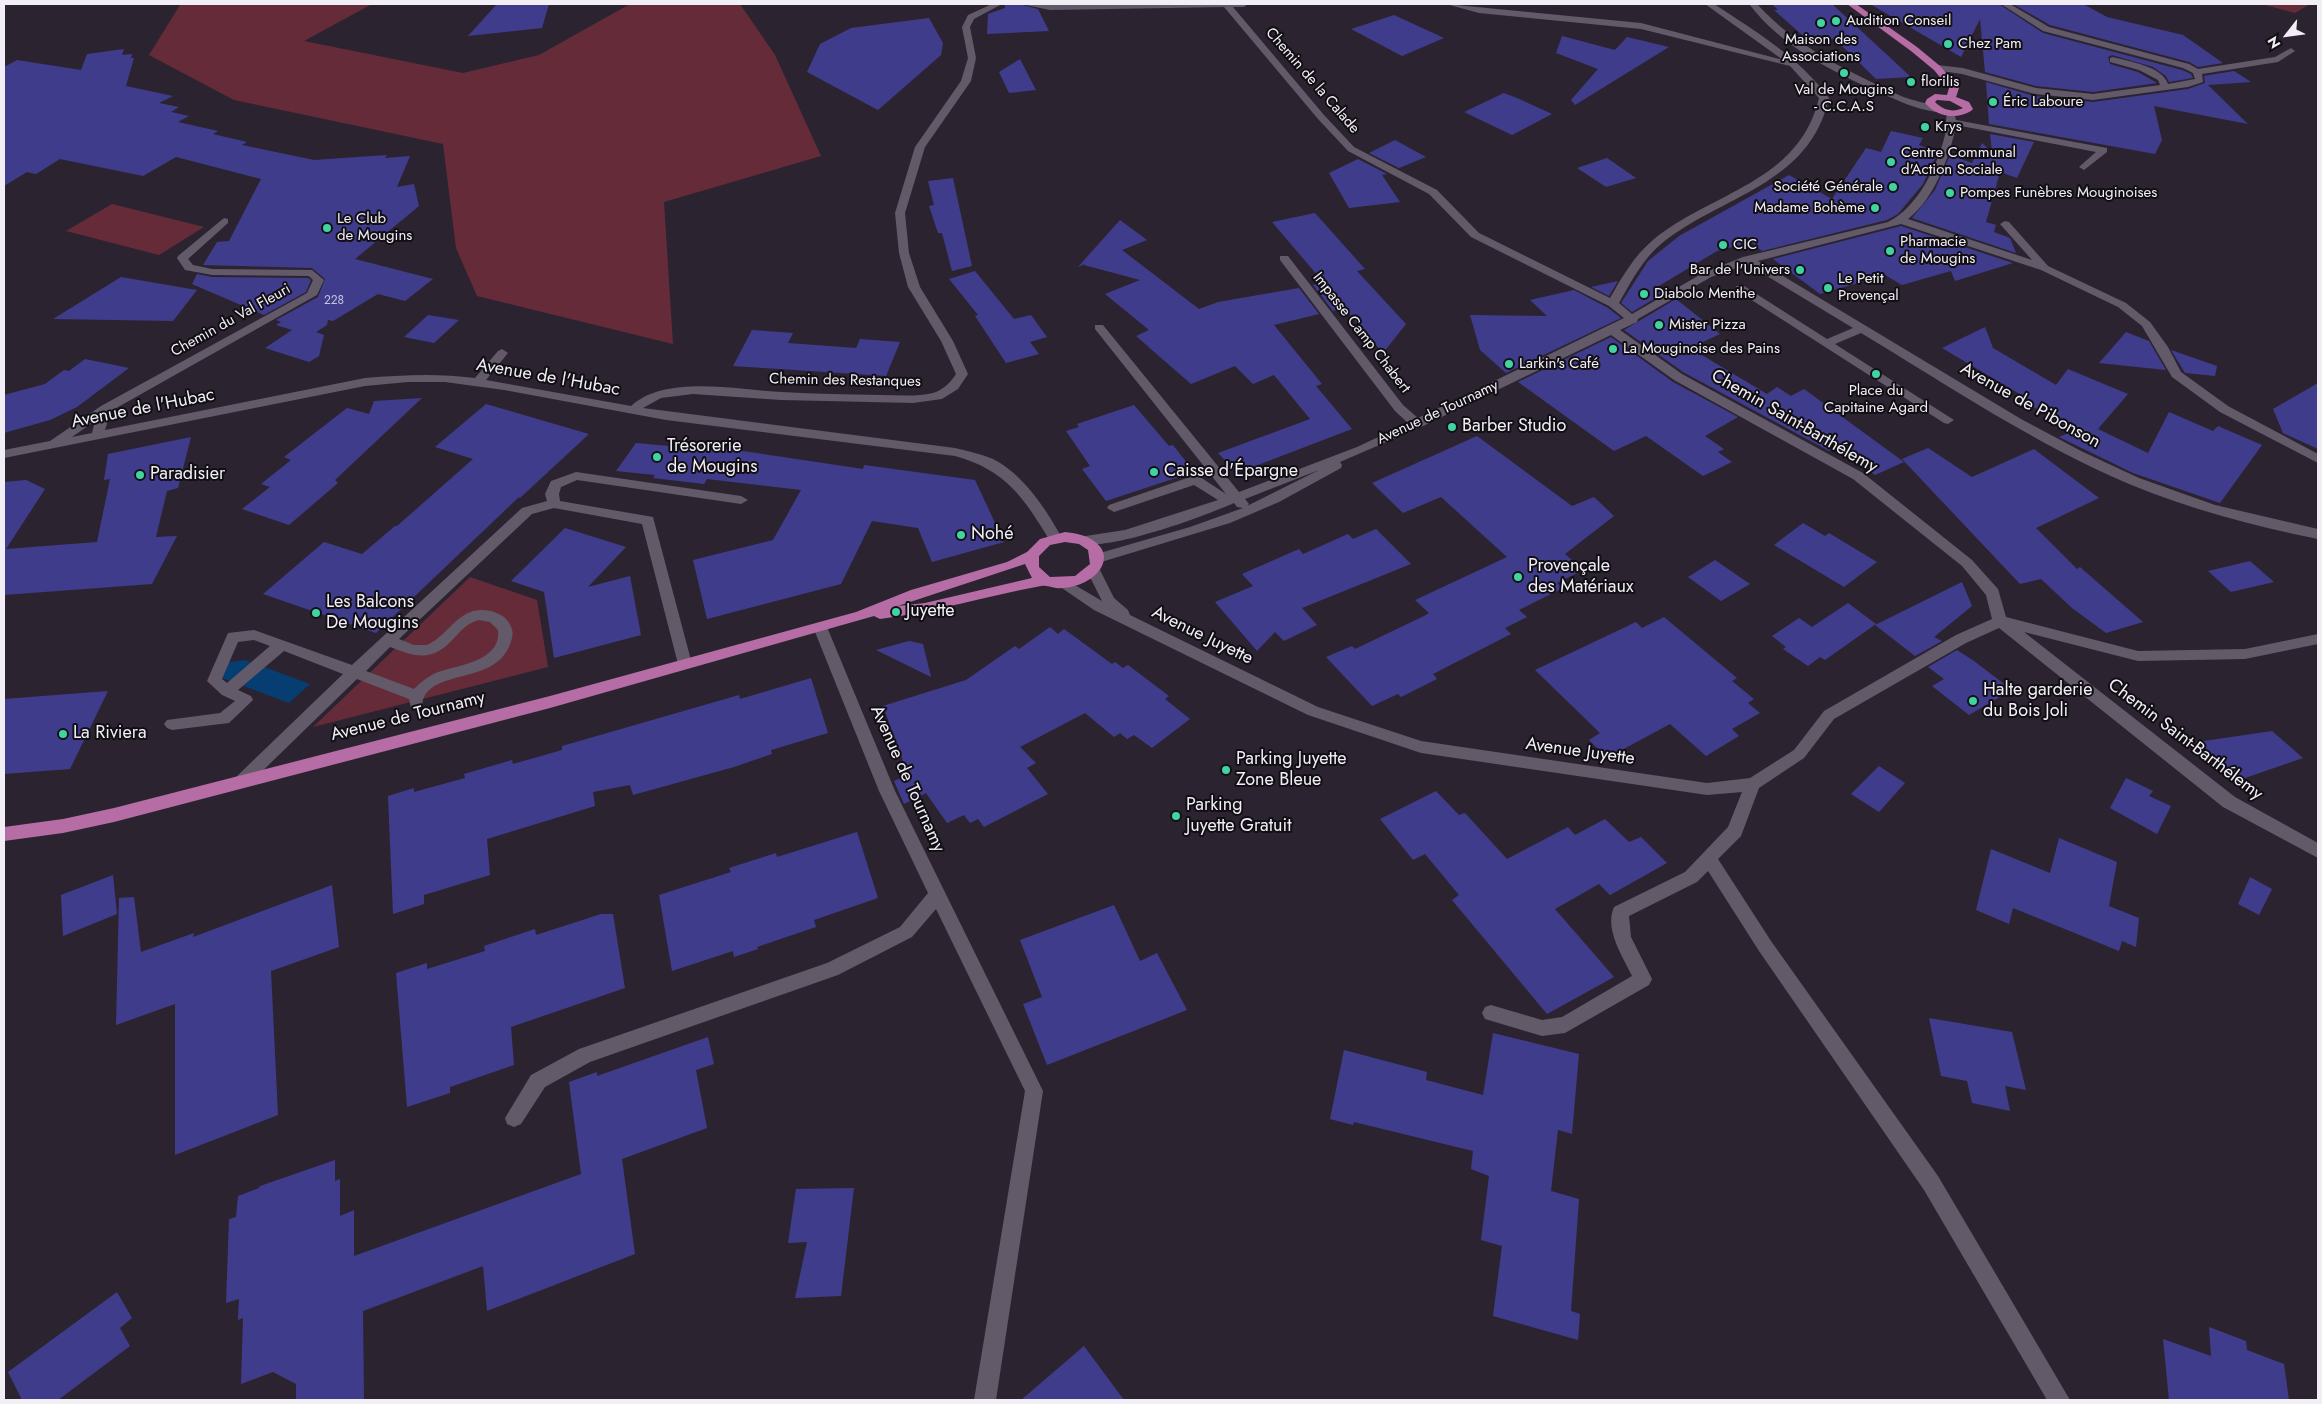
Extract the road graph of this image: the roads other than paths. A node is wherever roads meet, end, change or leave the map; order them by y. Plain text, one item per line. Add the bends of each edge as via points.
1 (998, 4) edge
2 (1025, 4) edge
3 (1227, 4) edge
4 (1244, 4) edge
5 (1450, 4) edge
6 (1709, 4) edge
7 (1753, 4) edge
8 (1851, 4) edge
9 (2005, 4) edge
10 (2291, 51) dead end
11 (2113, 60) dead end
12 (1796, 67) junction
13 (1937, 68) junction
14 (2197, 72) junction
15 (2165, 88) junction
16 (1882, 90) junction
17 (1951, 98) junction
18 (1932, 99) junction
19 (1936, 109) junction
20 (1952, 118) junction
21 (2084, 168) dead end
22 (224, 220) dead end
23 (1900, 220) junction
24 (2005, 224) dead end
25 (1284, 258) dead end
26 (1747, 259) junction
27 (2045, 268) junction
28 (1740, 288) dead end
29 (1613, 304) junction
30 (1633, 320) junction
31 (1099, 327) dead end
32 (1861, 329) junction
33 (1612, 330) junction
34 (1826, 343) junction
35 (502, 353) dead end
36 (477, 382) junction
37 (105, 409) junction
38 (632, 411) junction
39 (1948, 420) dead end
40 (1417, 424) junction
41 (97, 436) junction
42 (48, 445) junction
43 (1361, 450) junction
44 (4, 454) edge
45 (2318, 459) edge
46 (1233, 499) junction
47 (741, 500) dead end
48 (554, 504) junction
49 (1114, 508) dead end
50 (1248, 512) junction
51 (2318, 534) edge
52 (1054, 538) junction
53 (1084, 540) junction
54 (1032, 555) junction
55 (1096, 565) junction
56 (1045, 580) junction
57 (1063, 584) junction
58 (860, 616) junction
59 (1129, 621) junction
60 (2000, 621) junction
61 (820, 627) junction
62 (2318, 639) edge
63 (389, 641) junction
64 (282, 644) junction
65 (685, 664) junction
66 (355, 673) junction
67 (231, 687) junction
68 (172, 724) dead end
69 (242, 781) junction
70 (1753, 784) junction
71 (4, 834) edge
72 (2318, 851) edge
73 (1709, 859) junction
74 (938, 894) junction
75 (1491, 1013) dead end
76 (514, 1118) dead end
77 (985, 1400) edge
78 (2059, 1400) edge

1 - 38 street, Chemin des Restanques via 971,17 966,27 972,58 966,80 920,146 900,213 904,253 914,286 947,341 962,374 954,386 938,396 913,399 673,391 642,402
2 - 3 street via 1050,7
3 - 4 street
3 - 29 street, Chemin de la Calade via 1302,96 1351,149 1433,192 1475,235
5 - 12 street via 1479,10 1641,26
6 - 12 street
7 - 16 street via 1809,54
8 - 13 main road
9 - 14 street via 2046,29 2186,66
10 - 14 street via 2278,59
11 - 15 street via 2142,68 2162,79
12 - 29 street via 1815,84 1824,98 1822,110 1803,144 1783,168 1692,217 1657,242 1632,269
13 - 15 street via 1963,71 2035,91 2093,97
13 - 17 main road via 1954,88
14 - 15 street via 2200,80
16 - 18 street
16 - 19 street
17 - 18 main road
17 - 20 main road via 1966,104 1968,109
18 - 19 main road via 1930,104
19 - 20 main road
20 - 21 street via 2104,150
20 - 23 street, Avenue de Tournamy via 1949,143 1920,199
22 - 37 street, Chemin du Val Fleuri via 182,258 189,268 212,272 312,273 319,280 311,295
23 - 26 street, Avenue de Tournamy
23 - 27 street
24 - 27 street
25 - 40 street, Impasse Camp Chabert via 1399,408
26 - 30 street, Avenue de Tournamy via 1706,275
26 - 32 street, Avenue de Pibonson
27 - 45 street via 2122,306 2146,324 2176,374 2224,409
28 - 34 street
29 - 30 street, Chemin de la Calade
30 - 33 street, Avenue de Tournamy
31 - 46 street
32 - 34 street
32 - 51 street, Avenue de Pibonson via 2017,422 2134,481 2212,508
33 - 40 street, Avenue de Tournamy
33 - 60 street, Chemin Saint-Barthélemy via 1678,377 1858,476 1967,563 1994,593
34 - 39 street
35 - 36 street
36 - 38 street, Avenue de l'Hubac
36 - 41 street, Avenue de l'Hubac via 445,378 365,382
37 - 41 street
37 - 42 street, Chemin du Val Fleuri
38 - 52 street, Avenue de l'Hubac via 955,452 989,463 1011,479
40 - 43 street, Avenue de Tournamy
41 - 42 street, Avenue de l'Hubac
42 - 44 street, Avenue de l'Hubac
43 - 46 street, Avenue de Tournamy
43 - 50 street, Avenue de Tournamy via 1299,488
46 - 49 street via 1195,480
46 - 50 street
46 - 53 street, Avenue de Tournamy via 1126,535
47 - 48 street via 576,476 556,484 552,494
48 - 63 street via 527,511
48 - 65 street via 648,520
50 - 55 street, Avenue de Tournamy
52 - 53 main road
52 - 54 main road
53 - 55 main road via 1096,551
54 - 56 main road via 1033,569
54 - 58 main road, Avenue de Tournamy via 1012,565 916,594
55 - 57 main road via 1080,580
55 - 59 street, Avenue Juyette via 1110,601
56 - 57 main road
56 - 58 main road, Avenue de Tournamy via 925,608
57 - 59 street, Avenue Juyette
58 - 61 main road, Avenue de Tournamy
59 - 70 street, Avenue Juyette via 1313,711 1421,747 1707,789
60 - 62 street via 2138,656 2245,654
60 - 70 street, Avenue Juyette via 1961,639 1830,714 1799,754
60 - 72 street, Chemin Saint-Barthélemy via 2229,802
61 - 65 main road, Avenue de Tournamy
61 - 74 street, Avenue de Tournamy via 887,791
63 - 66 street
63 - 66 street via 423,652 433,650 452,629 475,616 498,618 506,633 505,642 490,661 481,667 433,681 416,700
64 - 66 street
64 - 67 street
64 - 67 street via 254,636 233,636 214,681
65 - 69 main road, Avenue de Tournamy
66 - 69 street
67 - 68 street via 246,700 224,719
69 - 71 main road, Avenue de Tournamy via 63,826
70 - 73 street via 1735,830
73 - 75 street via 1691,877 1620,912 1622,937 1644,978 1564,1025 1542,1028
73 - 78 street via 1764,946 1931,1183
74 - 76 street via 906,932 832,969 585,1055 538,1081
74 - 77 street, Avenue de Tournamy via 1034,1091

